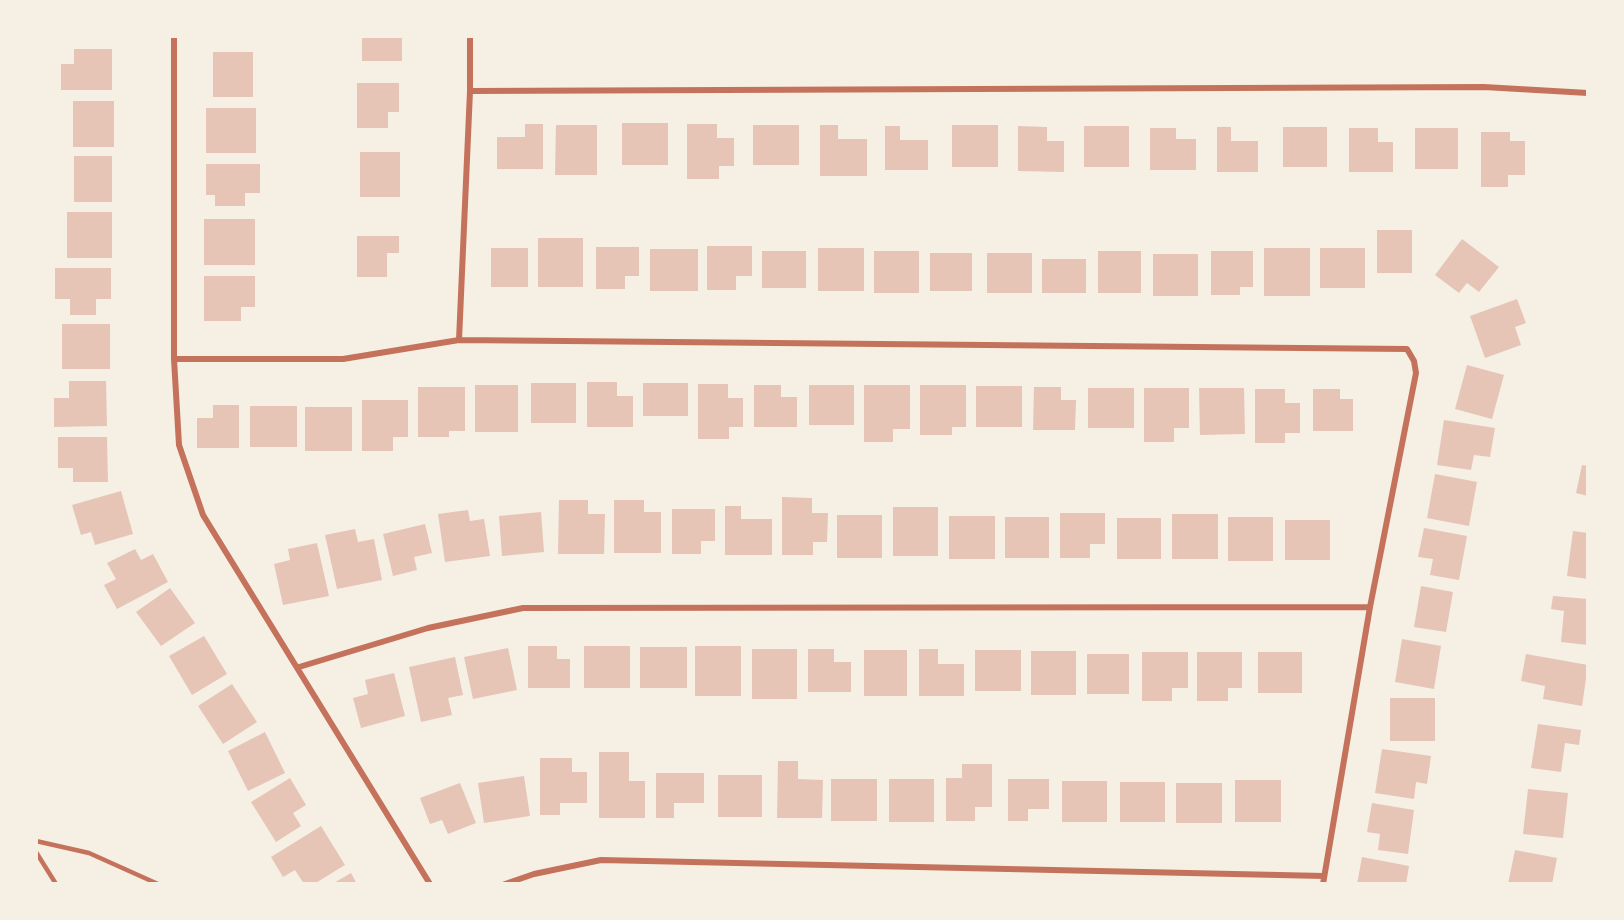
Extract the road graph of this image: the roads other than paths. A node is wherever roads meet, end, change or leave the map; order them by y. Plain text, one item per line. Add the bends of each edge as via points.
1 (174, 36) edge
2 (470, 36) edge
3 (470, 91) junction
4 (1588, 93) edge
5 (459, 340) junction
6 (174, 359) junction
7 (1370, 607) junction
8 (298, 667) junction
9 (36, 841) edge
10 (36, 852) edge
11 (1324, 876) junction
12 (56, 884) edge
13 (158, 884) edge
14 (430, 884) edge
15 (505, 884) edge
16 (1323, 884) edge

1 - 6 street
2 - 3 street
3 - 4 street via 1484,87
3 - 5 street
5 - 6 street via 343,359
5 - 7 street via 1407,349 1416,372
6 - 8 street via 179,445 203,515
7 - 8 street via 522,608 428,628
7 - 11 street
8 - 14 street
9 - 13 lane via 89,853
10 - 12 lane
11 - 15 street via 601,860
11 - 16 street

